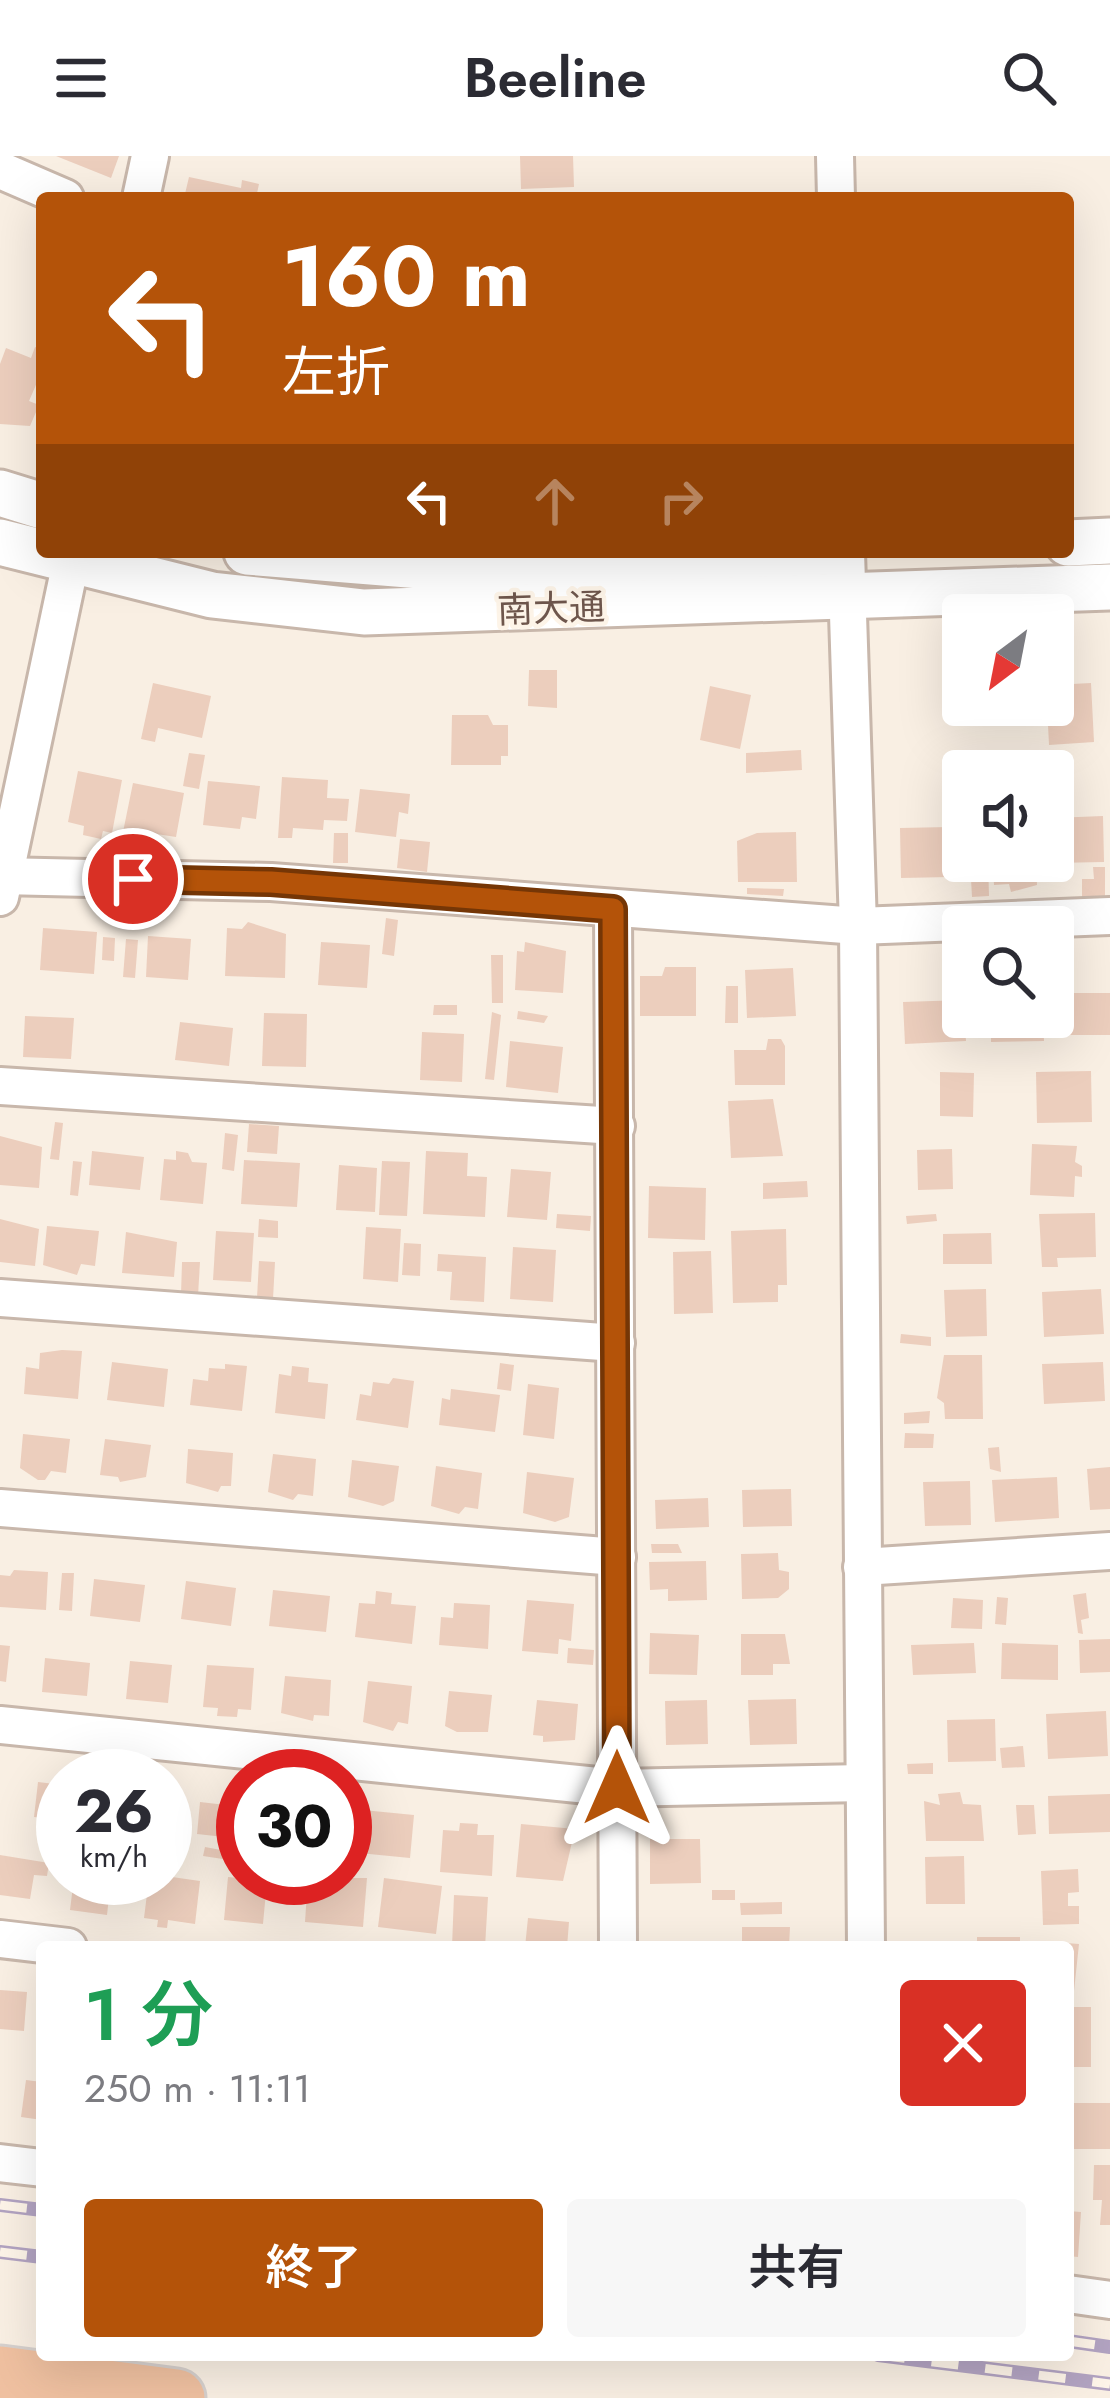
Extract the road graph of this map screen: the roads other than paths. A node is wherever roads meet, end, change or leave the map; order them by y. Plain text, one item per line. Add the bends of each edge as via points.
1 (149, 156) edge
2 (835, 156) edge
3 (0, 170) edge
4 (51, 192) edge
5 (142, 192) edge
6 (836, 192) edge
7 (0, 493) edge
8 (36, 504) edge
9 (1110, 541) edge
10 (0, 542) edge
11 (1074, 543) edge
12 (36, 550) edge
13 (72, 558) edge
14 (322, 558) edge
15 (656, 558) edge
16 (847, 574) edge
17 (1110, 587) edge
18 (1, 883) edge
19 (613, 909) junction
20 (1110, 916) edge
21 (858, 926) junction
22 (0, 1086) edge
23 (616, 1126) junction
24 (0, 1298) edge
25 (616, 1343) junction
26 (0, 1508) edge
27 (1110, 1551) edge
28 (617, 1557) junction
29 (862, 1567) junction
30 (0, 1725) edge
31 (864, 1783) junction
32 (617, 1788) junction
33 (0, 1939) edge
34 (618, 1941) edge
35 (866, 1941) edge
36 (36, 1943) edge
37 (0, 2163) edge
38 (36, 2167) edge
39 (1074, 2295) edge
40 (1110, 2300) edge
41 (0, 2375) edge
42 (176, 2398) edge

1 - 5 street
2 - 6 street
3 - 4 street
7 - 8 street
9 - 11 street
10 - 12 street, 南大通
13 - 16 street, 南大通 via 212,595 364,612
13 - 18 street
14 - 15 street, 南大通 via 421,566
16 - 17 street, 南大通
16 - 21 street
18 - 19 street via 271,882
19 - 21 street
19 - 23 street
20 - 21 street
21 - 29 street
22 - 23 street
23 - 25 street
24 - 25 street
25 - 28 street
26 - 28 street
27 - 29 street
28 - 32 street
29 - 31 street
30 - 32 street
31 - 32 street
31 - 35 street
32 - 34 street
33 - 36 street
37 - 38 street
39 - 40 street
41 - 42 highway

